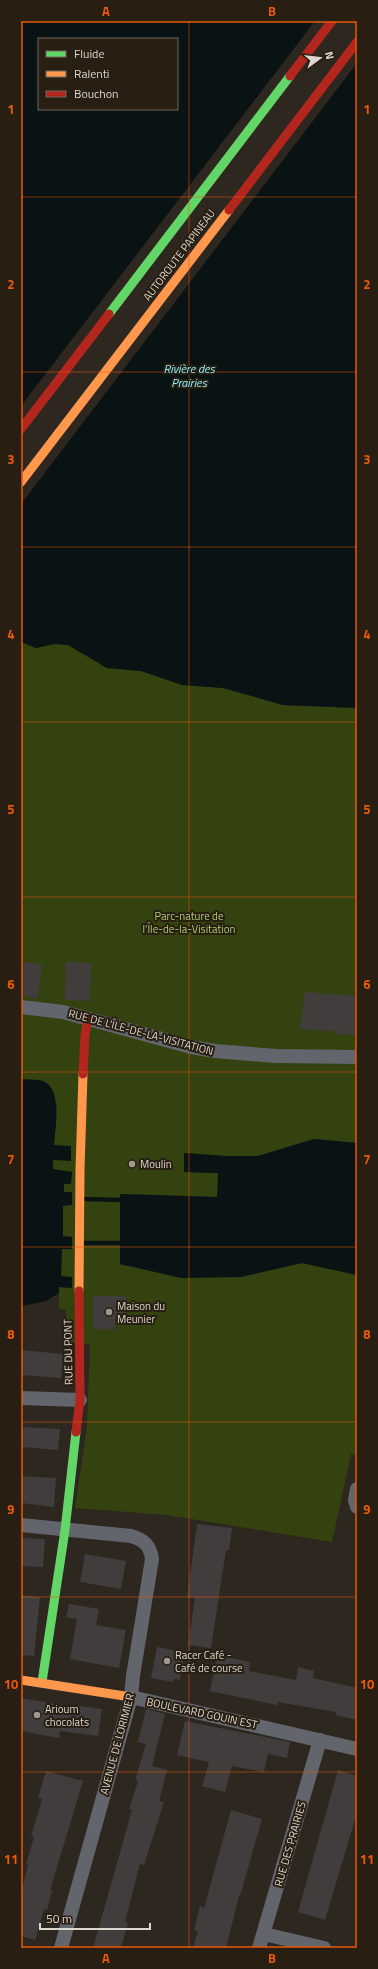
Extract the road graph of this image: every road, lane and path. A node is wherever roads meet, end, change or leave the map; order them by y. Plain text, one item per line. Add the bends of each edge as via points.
1 (332, 21) edge
2 (357, 42) edge
3 (21, 429) edge
4 (21, 482) edge
5 (21, 1007) edge
6 (88, 1019) junction
7 (357, 1057) edge
8 (21, 1398) edge
9 (80, 1400) junction
10 (357, 1489) edge
11 (357, 1507) edge
12 (21, 1525) edge
13 (65, 1530) junction
14 (21, 1680) edge
15 (42, 1682) junction
16 (131, 1697) junction
17 (320, 1740) junction
18 (357, 1749) edge
19 (264, 1934) junction
20 (61, 1948) edge
21 (259, 1948) edge
22 (324, 1948) edge

1 - 3 main road, AUTOROUTE PAPINEAU
2 - 4 main road, AUTOROUTE PAPINEAU
5 - 6 street, RUE DE L'ÎLE-DE-LA-VISITATION via 50,1009
6 - 7 street, RUE DE L'ÎLE-DE-LA-VISITATION via 215,1051 276,1056
6 - 9 main road, RUE DU PONT via 84,1042 81,1144
8 - 9 street
9 - 13 main road, RUE DU PONT
10 - 11 street
12 - 13 street
13 - 15 main road, RUE DU PONT
13 - 16 street, AVENUE DE LORIMIER via 131,1536 143,1540 151,1550 152,1559
14 - 15 main road, BOULEVARD GOUIN EST
15 - 16 main road, BOULEVARD GOUIN EST
16 - 17 street, BOULEVARD GOUIN EST
16 - 20 street, AVENUE DE LORIMIER
17 - 18 street, BOULEVARD GOUIN EST
17 - 19 street, RUE DES PRAIRIES
19 - 21 street, RUE DES PRAIRIES
19 - 22 street

